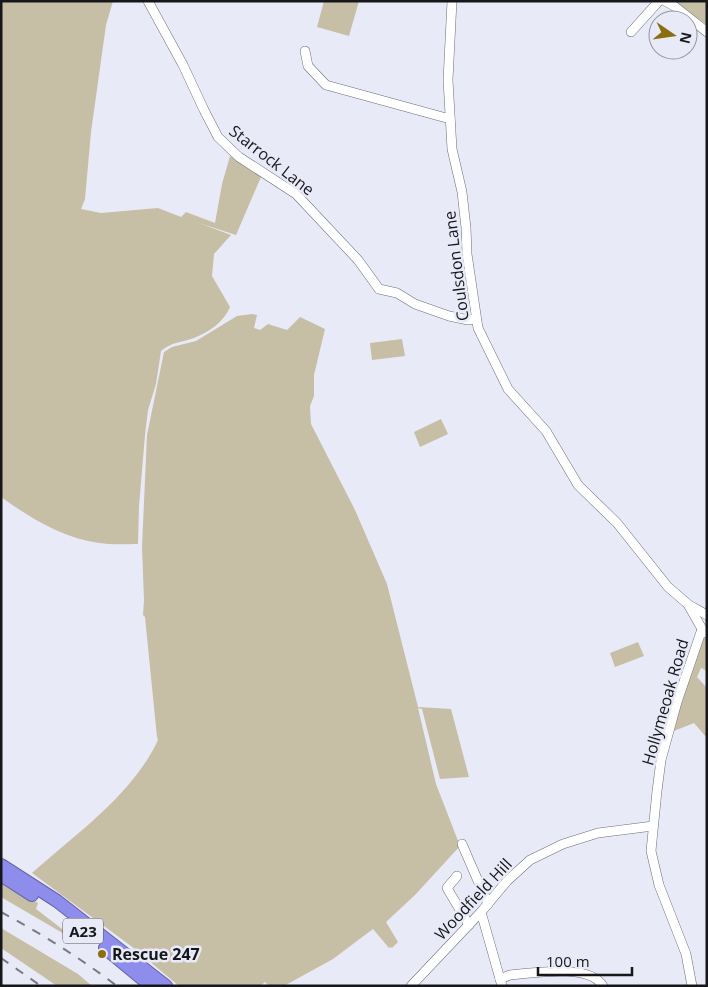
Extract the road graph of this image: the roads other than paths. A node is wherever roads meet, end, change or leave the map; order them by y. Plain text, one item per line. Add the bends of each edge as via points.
1 (148, 1) edge
2 (452, 1) edge
3 (659, 1) edge
4 (665, 1) edge
5 (631, 32) dead end
6 (707, 32) edge
7 (305, 50) dead end
8 (450, 119) junction
9 (476, 319) junction
10 (689, 606) junction
11 (707, 615) edge
12 (704, 632) edge
13 (653, 826) junction
14 (462, 844) dead end
15 (1, 865) edge
16 (1, 875) edge
17 (456, 876) dead end
18 (488, 904) junction
19 (481, 912) junction
20 (469, 925) junction
21 (501, 982) edge
22 (151, 986) edge
23 (166, 986) edge
24 (411, 986) edge
25 (603, 986) edge
26 (692, 986) edge

1 - 9 street, Starrock Lane via 218,137 239,157 296,194 358,260 379,289 397,293 415,304 449,316
2 - 8 street, Coulsdon Lane via 448,80
3 - 5 street
4 - 6 street
7 - 8 street via 308,66 326,85
8 - 9 street, Coulsdon Lane via 453,156 465,210
9 - 10 street, Coulsdon Lane via 503,380 546,431 578,485 617,523 668,587
10 - 11 street, Coulsdon Lane
10 - 12 street, Coulsdon Lane
12 - 13 street, Hollymeoak Road via 677,702 662,760
13 - 18 street, Woodfield Hill via 598,833 563,844 530,860
13 - 26 street, Hollymeoak Road via 651,851 659,885 686,954
14 - 18 street
15 - 23 highway, A23 via 57,901
16 - 22 highway, A23 via 53,908
17 - 20 street via 447,888
18 - 19 street, Woodfield Hill
19 - 20 street, Woodfield Hill
19 - 21 street
20 - 24 street, Woodfield Hill
21 - 25 street via 510,974 576,971 589,974

